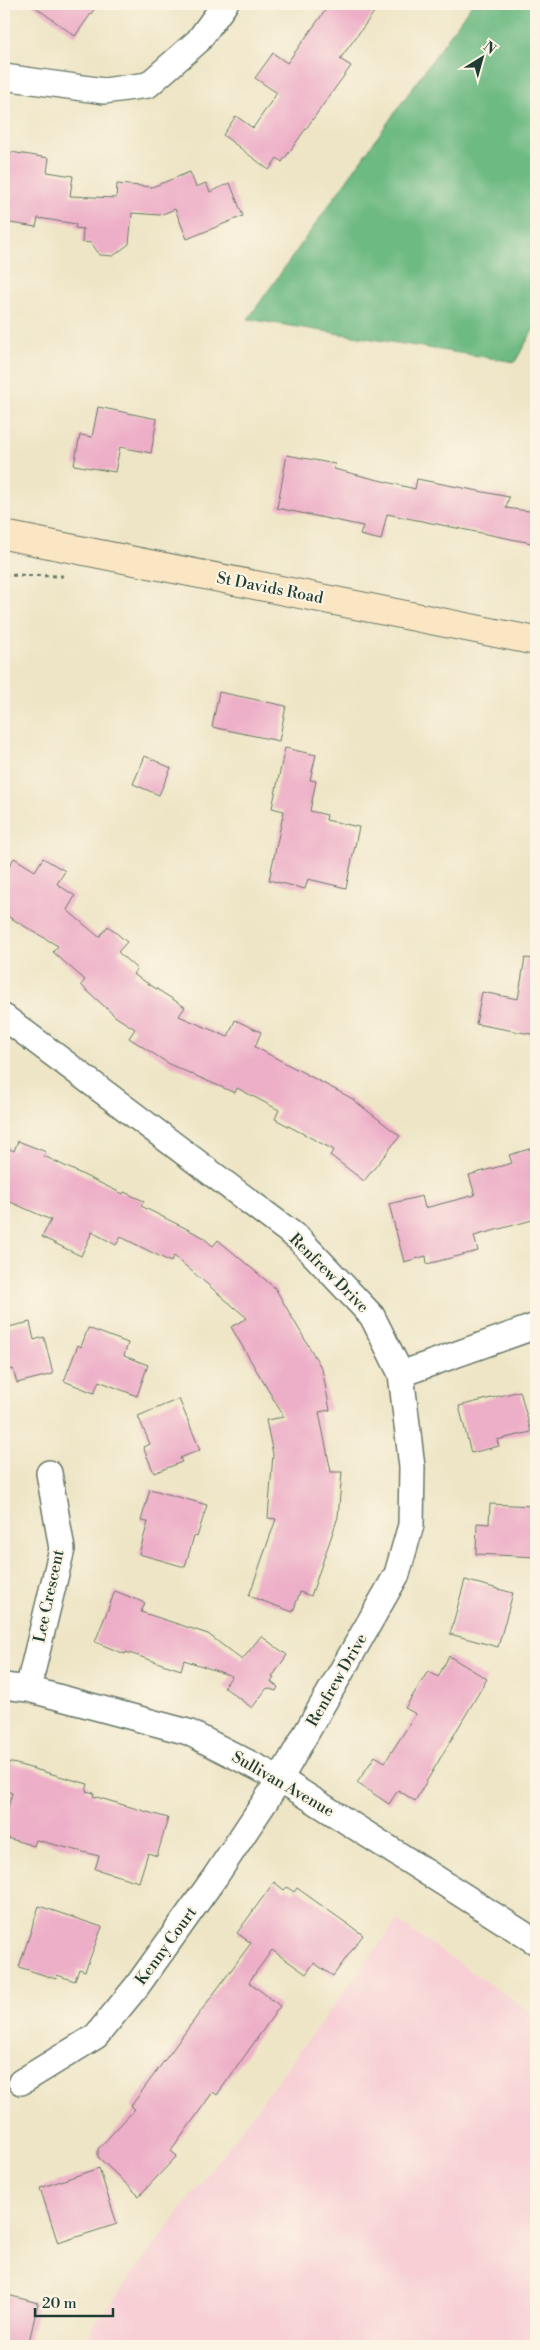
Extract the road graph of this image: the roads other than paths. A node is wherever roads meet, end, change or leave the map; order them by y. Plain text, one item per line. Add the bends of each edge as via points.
1 (225, 4) edge
2 (4, 76) edge
3 (4, 535) edge
4 (536, 641) edge
5 (4, 1017) edge
6 (536, 1326) edge
7 (401, 1374) junction
8 (49, 1473) dead end
9 (16, 1687) edge
10 (280, 1779) junction
11 (536, 1942) edge
12 (21, 2082) dead end

1 - 2 street via 198,41 148,85 104,91
3 - 4 main road, St Davids Road
5 - 7 street, Renfrew Drive via 299,1239 372,1316
6 - 7 street
7 - 10 street, Renfrew Drive via 412,1467 411,1525 397,1574
8 - 9 street, Lee Crescent via 62,1549
9 - 10 street, Sullivan Avenue via 188,1732
10 - 11 street, Sullivan Avenue
10 - 12 street, Kenny Court via 137,1986 96,2036

